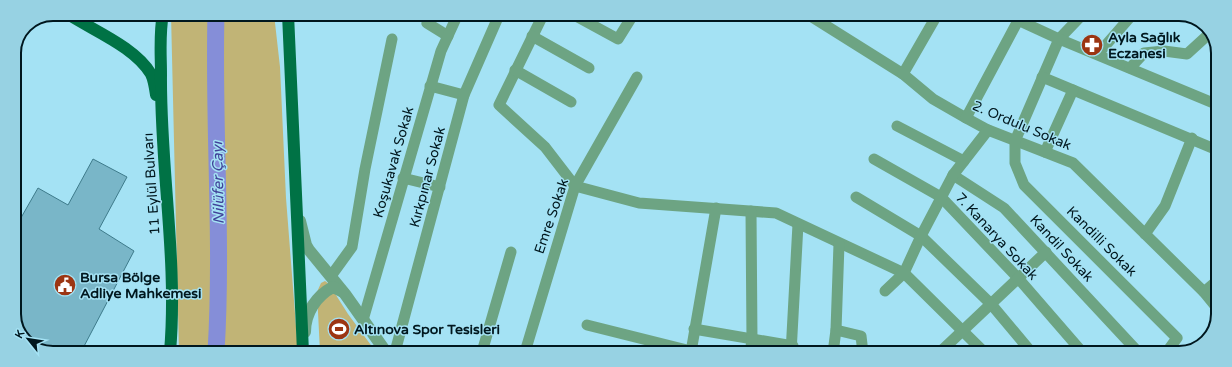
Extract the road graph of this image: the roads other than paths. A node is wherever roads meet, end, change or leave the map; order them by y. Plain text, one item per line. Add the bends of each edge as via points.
1 (80, 21) edge
2 (162, 21) edge
3 (288, 21) edge
4 (427, 21) edge
5 (455, 21) edge
6 (496, 21) edge
7 (540, 21) edge
8 (585, 21) edge
9 (629, 21) edge
10 (819, 21) edge
11 (934, 21) edge
12 (1018, 21) edge
13 (1027, 21) edge
14 (1076, 21) edge
15 (1127, 21) edge
16 (448, 36) junction
17 (532, 36) junction
18 (1206, 37) edge
19 (392, 39) dead end
20 (1059, 39) junction
21 (1098, 54) junction
22 (589, 68) dead end
23 (1130, 68) junction
24 (515, 70) junction
25 (903, 74) junction
26 (637, 76) dead end
27 (1042, 77) junction
28 (430, 86) junction
29 (1073, 90) junction
30 (464, 95) junction
31 (571, 102) dead end
32 (1211, 102) edge
33 (161, 115) junction
34 (966, 118) junction
35 (897, 126) dead end
36 (988, 130) junction
37 (1192, 138) junction
38 (1014, 141) junction
39 (1211, 147) edge
40 (1045, 152) junction
41 (874, 159) dead end
42 (964, 161) junction
43 (953, 175) junction
44 (403, 178) junction
45 (575, 186) junction
46 (440, 187) junction
47 (856, 197) dead end
48 (941, 198) junction
49 (297, 207) junction
50 (716, 208) junction
51 (752, 211) junction
52 (798, 224) junction
53 (1145, 234) junction
54 (921, 236) junction
55 (839, 244) junction
56 (511, 252) dead end
57 (1046, 252) junction
58 (904, 273) junction
59 (331, 276) junction
60 (1018, 278) junction
61 (1211, 286) edge
62 (885, 291) dead end
63 (1204, 292) junction
64 (345, 294) junction
65 (1211, 301) edge
66 (991, 304) junction
67 (363, 320) junction
68 (587, 325) dead end
69 (694, 329) junction
70 (836, 330) junction
71 (964, 330) junction
72 (752, 340) junction
73 (171, 346) edge
74 (303, 346) edge
75 (303, 346) edge
76 (382, 346) edge
77 (398, 346) edge
78 (484, 346) edge
79 (526, 346) edge
80 (668, 346) edge
81 (692, 346) edge
82 (751, 346) edge
83 (779, 346) edge
84 (792, 346) edge
85 (834, 346) edge
86 (862, 346) edge
87 (947, 346) edge
88 (979, 346) edge
89 (1026, 346) edge
90 (1077, 346) edge
91 (1133, 346) edge
92 (1171, 346) edge

1 - 33 main road via 124,47 141,61 151,75
2 - 33 main road, 11 Eylül Bulvarı
3 - 49 main road
4 - 16 street via 426,23
5 - 16 street, Koşukavak Sokak
6 - 30 street, Kırkpınar Sokak
7 - 17 street
8 - 9 street via 618,39
10 - 25 street, 2. Ordulu Sokak
11 - 25 street
12 - 34 street
13 - 20 street
14 - 20 street
15 - 21 street
16 - 28 street, Koşukavak Sokak via 440,50
17 - 22 street
17 - 24 street
18 - 23 street via 1187,54 1144,52
19 - 59 street via 352,247
20 - 21 street
20 - 27 street
21 - 23 street
23 - 32 street
24 - 31 street
24 - 45 street via 499,105 545,148
25 - 34 street, 2. Ordulu Sokak via 933,99
26 - 45 street, Emre Sokak
27 - 29 street
27 - 38 street
28 - 30 street
28 - 44 street, Koşukavak Sokak
29 - 37 street
29 - 40 street
30 - 46 street, Kırkpınar Sokak
33 - 73 main road, 11 Eylül Bulvarı via 171,258
34 - 36 street, 2. Ordulu Sokak
35 - 42 street
36 - 38 street, 2. Ordulu Sokak
36 - 42 street
37 - 39 street
37 - 53 street via 1165,206
38 - 40 street, 2. Ordulu Sokak
38 - 92 street, Kandilli Sokak via 1015,163 1024,185 1177,338
40 - 53 street, 2. Ordulu Sokak via 1073,163
41 - 48 street, 7. Kanarya Sokak
42 - 43 street
43 - 48 street
43 - 57 street, Kandil Sokak via 1004,208
44 - 46 street
44 - 67 street, Koşukavak Sokak
45 - 50 street via 638,203
45 - 79 street, Emre Sokak
46 - 77 street, Kırkpınar Sokak
47 - 54 street
48 - 54 street
48 - 60 street, 7. Kanarya Sokak
49 - 59 street via 306,245
49 - 74 main road
50 - 51 street
50 - 69 street
51 - 52 street via 776,213
51 - 72 street
52 - 55 street
52 - 84 street
53 - 63 street, 2. Ordulu Sokak
54 - 58 street
54 - 66 street
55 - 58 street
55 - 70 street
56 - 78 street
57 - 60 street
57 - 91 street, Kandil Sokak
58 - 62 street
58 - 71 street
59 - 64 street
60 - 66 street
60 - 90 street, 7. Kanarya Sokak
61 - 63 street
63 - 65 street, 2. Ordulu Sokak
64 - 67 street
64 - 75 street via 333,287 324,291 316,301 305,325
66 - 71 street
66 - 89 street
67 - 76 street
68 - 80 street
69 - 72 street
69 - 81 street
70 - 85 street
70 - 86 street via 861,336
71 - 87 street
71 - 88 street
72 - 82 street
72 - 83 street

